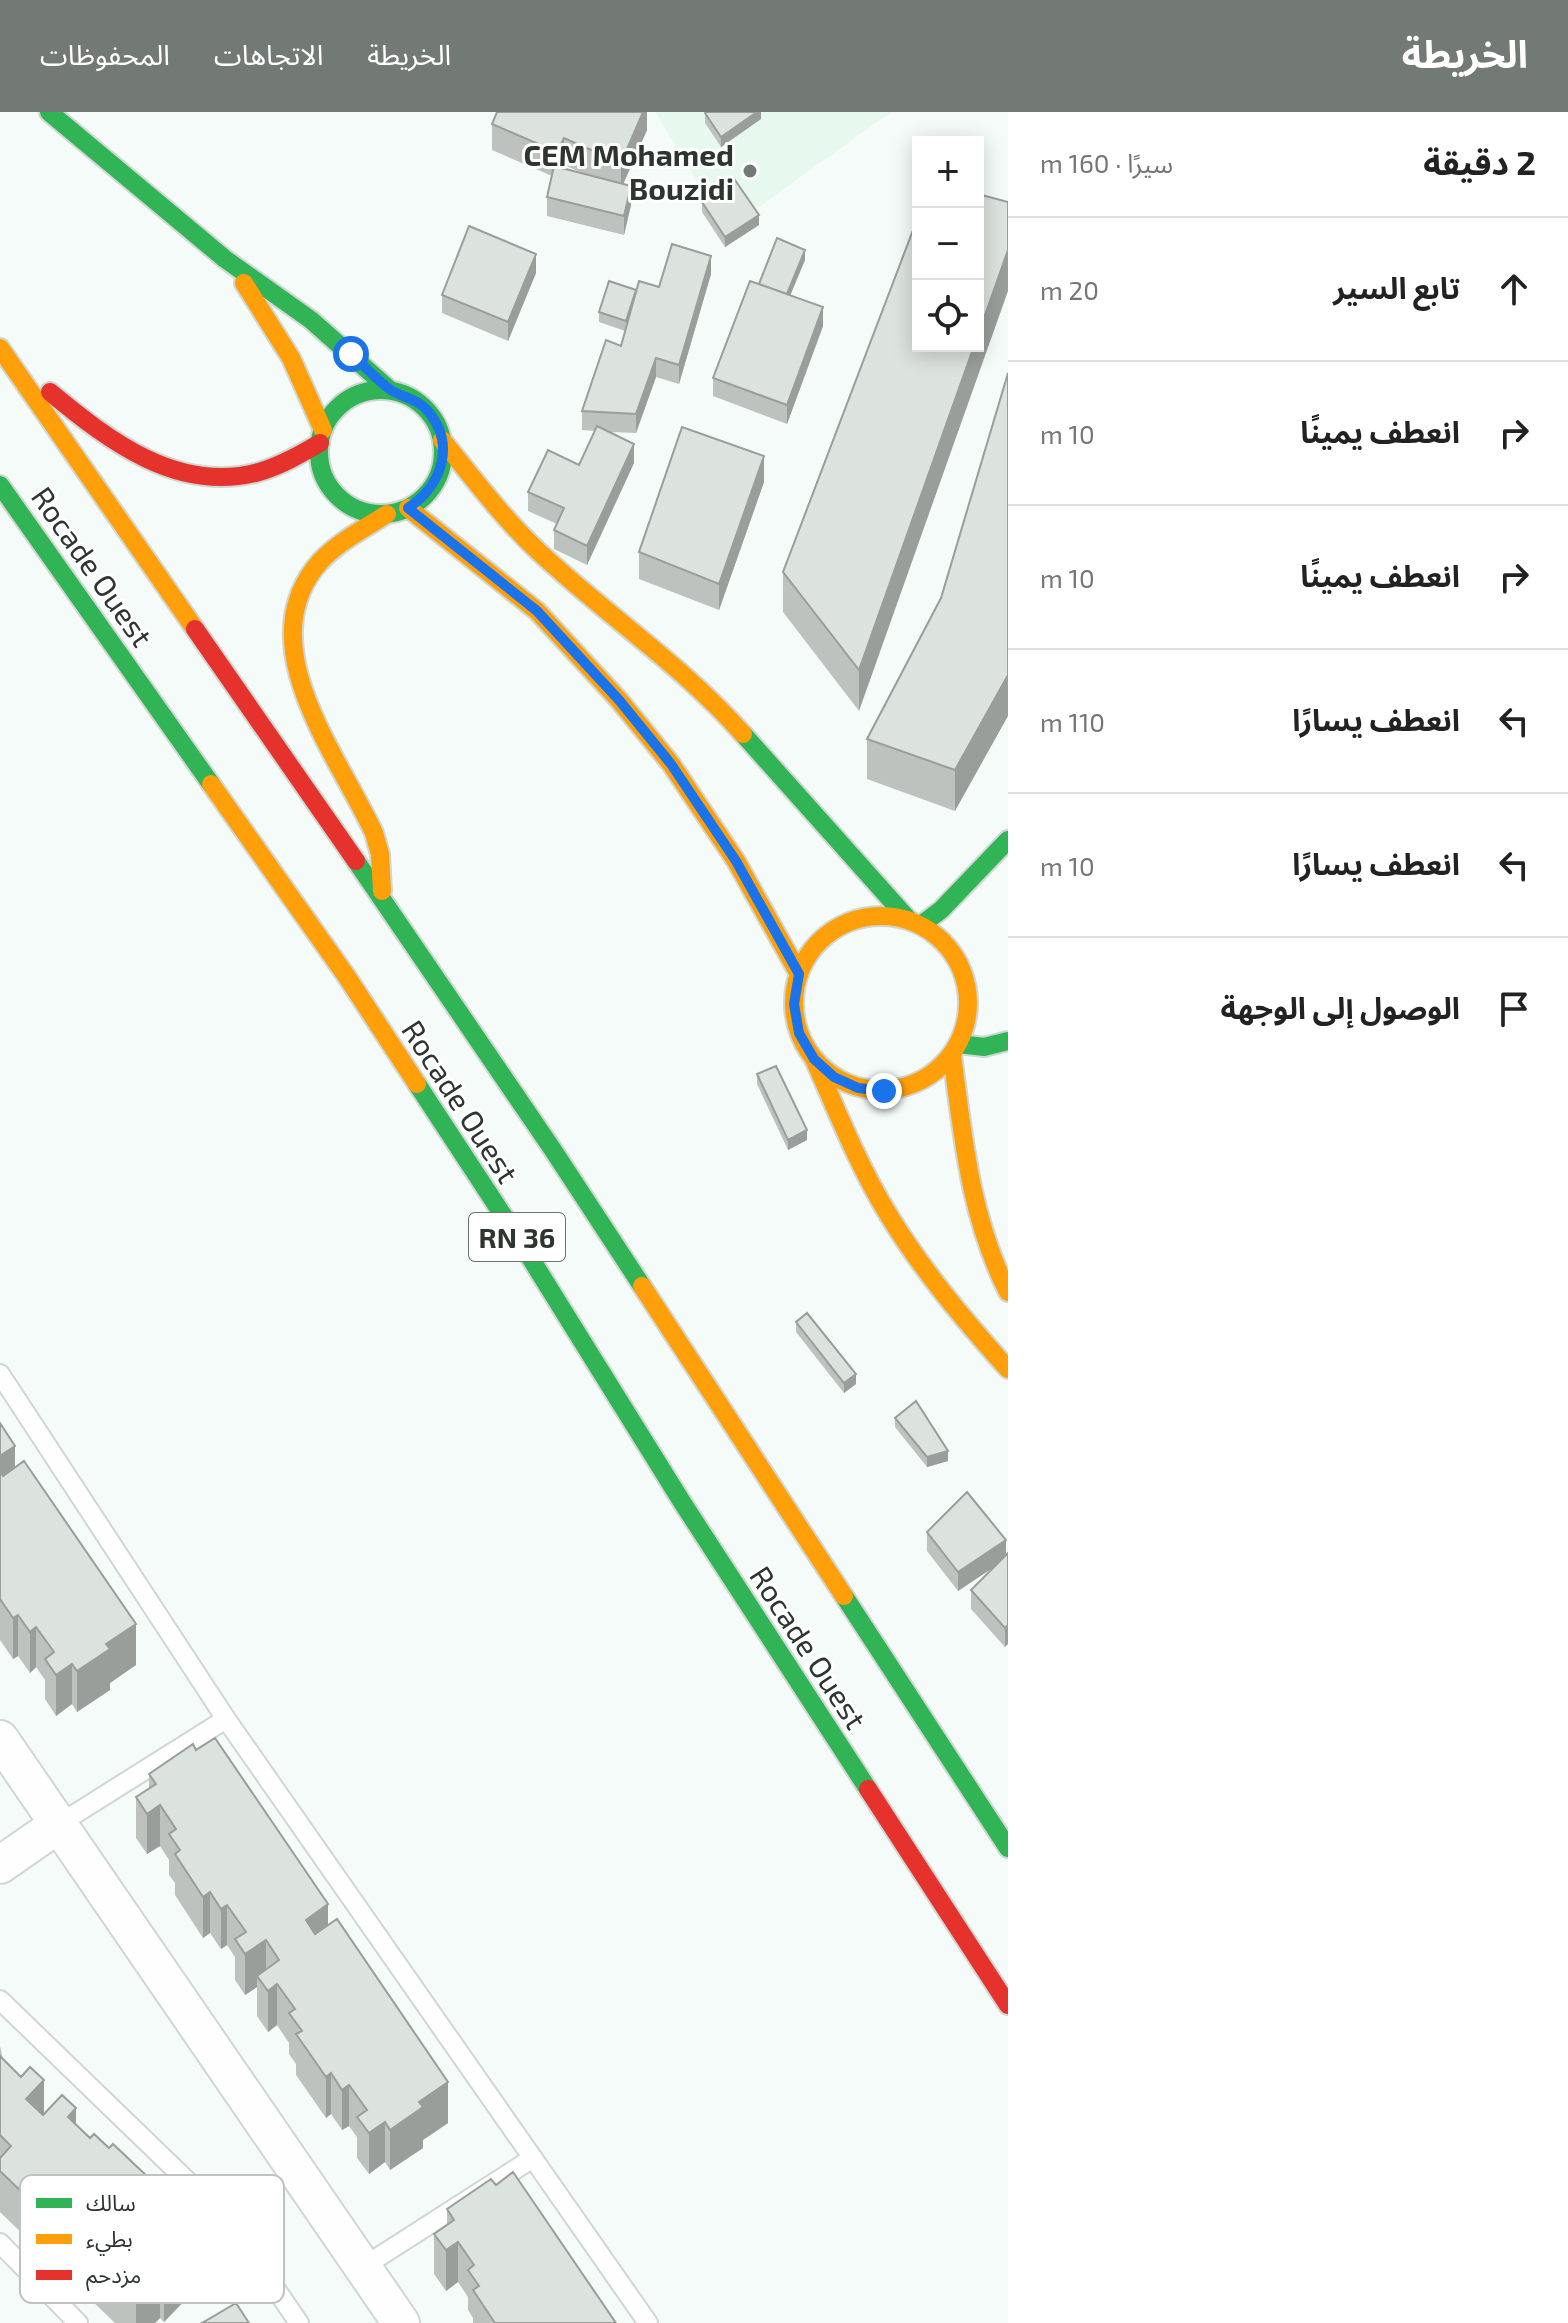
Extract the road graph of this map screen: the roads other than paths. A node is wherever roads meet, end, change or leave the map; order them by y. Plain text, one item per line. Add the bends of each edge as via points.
1 (49, 112) edge
2 (225, 259) junction
3 (3, 352) edge
4 (390, 390) junction
5 (322, 436) junction
6 (442, 440) junction
7 (0, 485) edge
8 (408, 508) junction
9 (387, 514) junction
10 (1008, 840) edge
11 (381, 897) junction
12 (915, 922) junction
13 (799, 974) junction
14 (1008, 1041) edge
15 (956, 1049) junction
16 (814, 1059) junction
17 (1008, 1292) edge
18 (1008, 1369) edge
19 (0, 1374) edge
20 (226, 1719) junction
21 (0, 1739) edge
22 (59, 1824) junction
23 (1008, 1848) edge
24 (0, 1865) edge
25 (0, 2000) edge
26 (1008, 2005) edge
27 (533, 2158) junction
28 (181, 2175) edge
29 (0, 2243) edge
30 (20, 2264) edge
31 (363, 2267) junction
32 (284, 2301) edge
33 (58, 2303) edge
34 (78, 2323) edge
35 (299, 2323) edge
36 (401, 2323) edge
37 (648, 2323) edge

1 - 2 main road
2 - 4 main road via 311,320
2 - 5 main road via 297,369
3 - 5 main road via 90,426 162,468 193,476 256,473 285,462
3 - 11 main road, Rocade Ouest
4 - 5 main road via 357,394 331,415
4 - 6 main road via 424,407
5 - 9 main road via 320,462 337,495 360,510
6 - 8 main road via 437,480
6 - 12 main road via 539,552 733,722
7 - 26 main road, Rocade Ouest / RN 36 via 347,977
8 - 9 main road
8 - 13 main road via 537,611 619,700 671,764 736,861
9 - 11 main road via 312,571 291,623 299,679 374,833
10 - 12 main road via 949,901
11 - 23 main road, Rocade Ouest
12 - 13 main road via 881,915 855,919 812,950
12 - 15 main road via 944,941 968,990 968,1018
13 - 16 main road via 794,1004 799,1033
14 - 15 main road
15 - 16 main road via 933,1074 884,1091 858,1088 834,1077
15 - 17 main road via 979,1220
16 - 18 main road via 872,1187 895,1225 969,1326
19 - 20 lane
20 - 22 lane
20 - 27 lane
21 - 22 street
22 - 24 street
22 - 31 street
25 - 28 lane
27 - 31 lane
27 - 37 lane
29 - 30 lane
31 - 36 street
32 - 35 lane
33 - 34 lane

